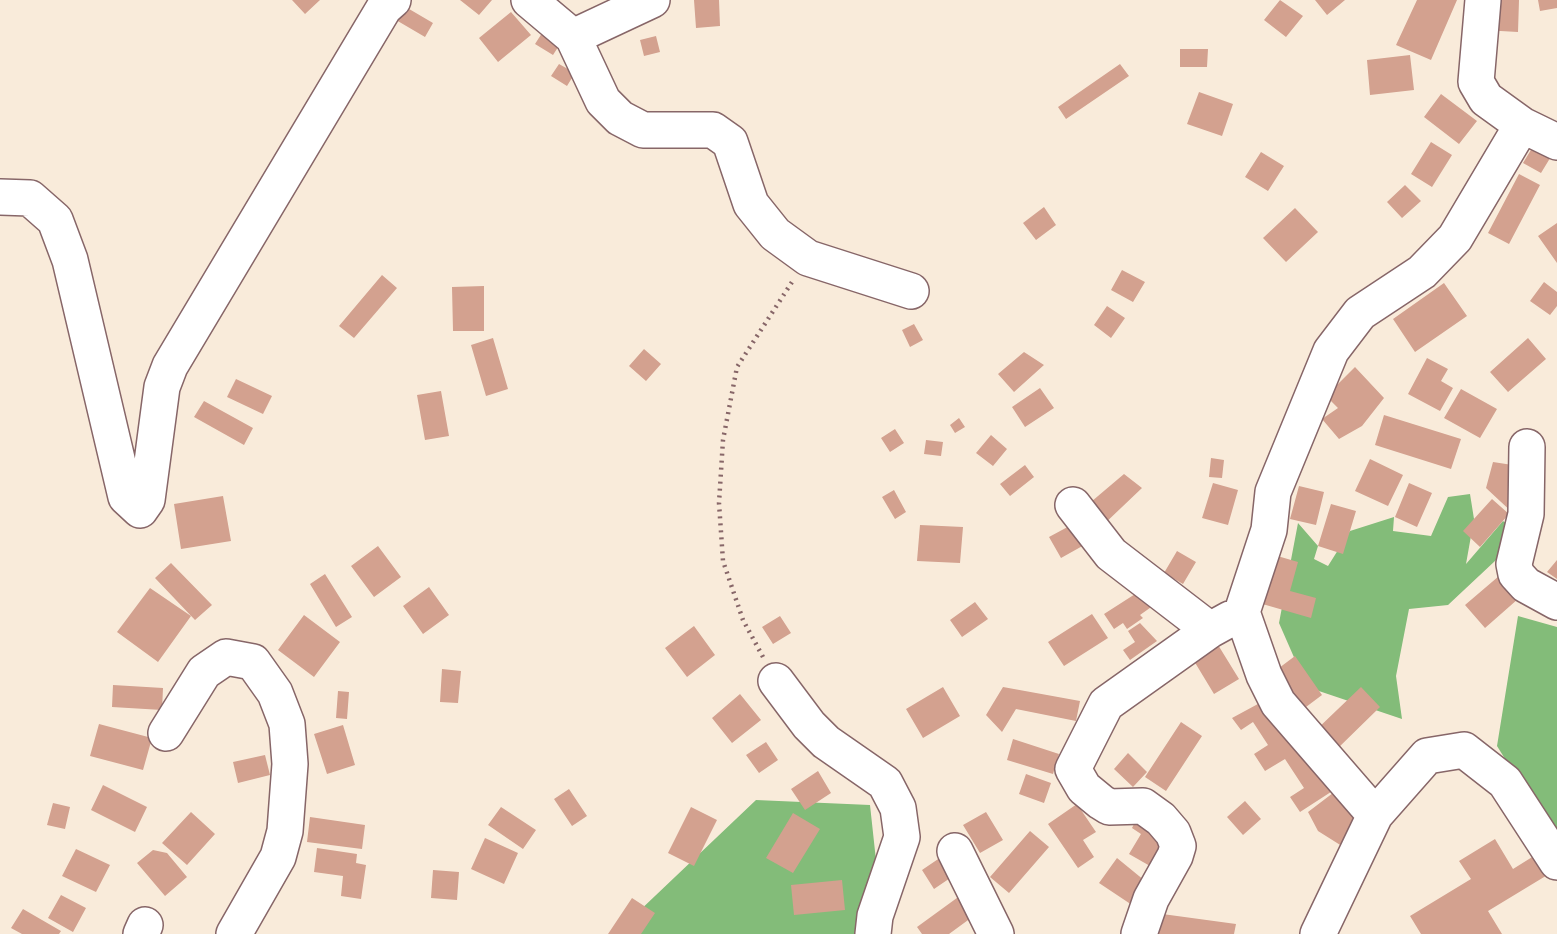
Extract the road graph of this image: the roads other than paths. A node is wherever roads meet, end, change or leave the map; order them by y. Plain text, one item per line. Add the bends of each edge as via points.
1 (393, 0) edge
2 (529, 0) edge
3 (652, 0) edge
4 (1483, 0) edge
5 (573, 37) junction
6 (1522, 125) junction
7 (1557, 142) edge
8 (0, 197) edge
9 (911, 291) dead end
10 (1527, 447) dead end
11 (1073, 506) dead end
12 (1557, 602) edge
13 (1242, 612) junction
14 (1210, 630) junction
15 (776, 681) road end
16 (166, 733) dead end
17 (1375, 815) junction
18 (955, 851) dead end
19 (1557, 862) edge
20 (234, 934) edge
21 (873, 934) edge
22 (996, 934) edge
23 (1139, 934) edge
24 (1318, 934) edge

1 - 8 street via 384,8 170,366 162,387 148,500 140,510 126,497 70,260 55,220 30,198
2 - 5 street
3 - 5 street
4 - 6 street via 1476,82 1486,99
5 - 9 street via 603,101 620,118 643,130 713,130 730,142 751,204 775,234 808,258
6 - 7 street
6 - 13 street via 1455,238 1422,272 1360,313 1331,351 1273,492 1269,530
10 - 12 street via 1526,514 1514,564 1526,585
11 - 14 street via 1111,554
13 - 14 street
13 - 17 street via 1278,703
14 - 23 street via 1106,704 1073,769 1084,788 1101,802 1109,807 1143,806 1173,833 1178,846 1175,856 1151,899
15 - 21 street via 826,742 884,783 898,808 902,837
16 - 20 street via 204,672 226,657 253,662 275,693 286,724 290,764 285,831 278,857
17 - 19 street via 1427,757 1464,750 1505,782
17 - 24 street
18 - 22 street

